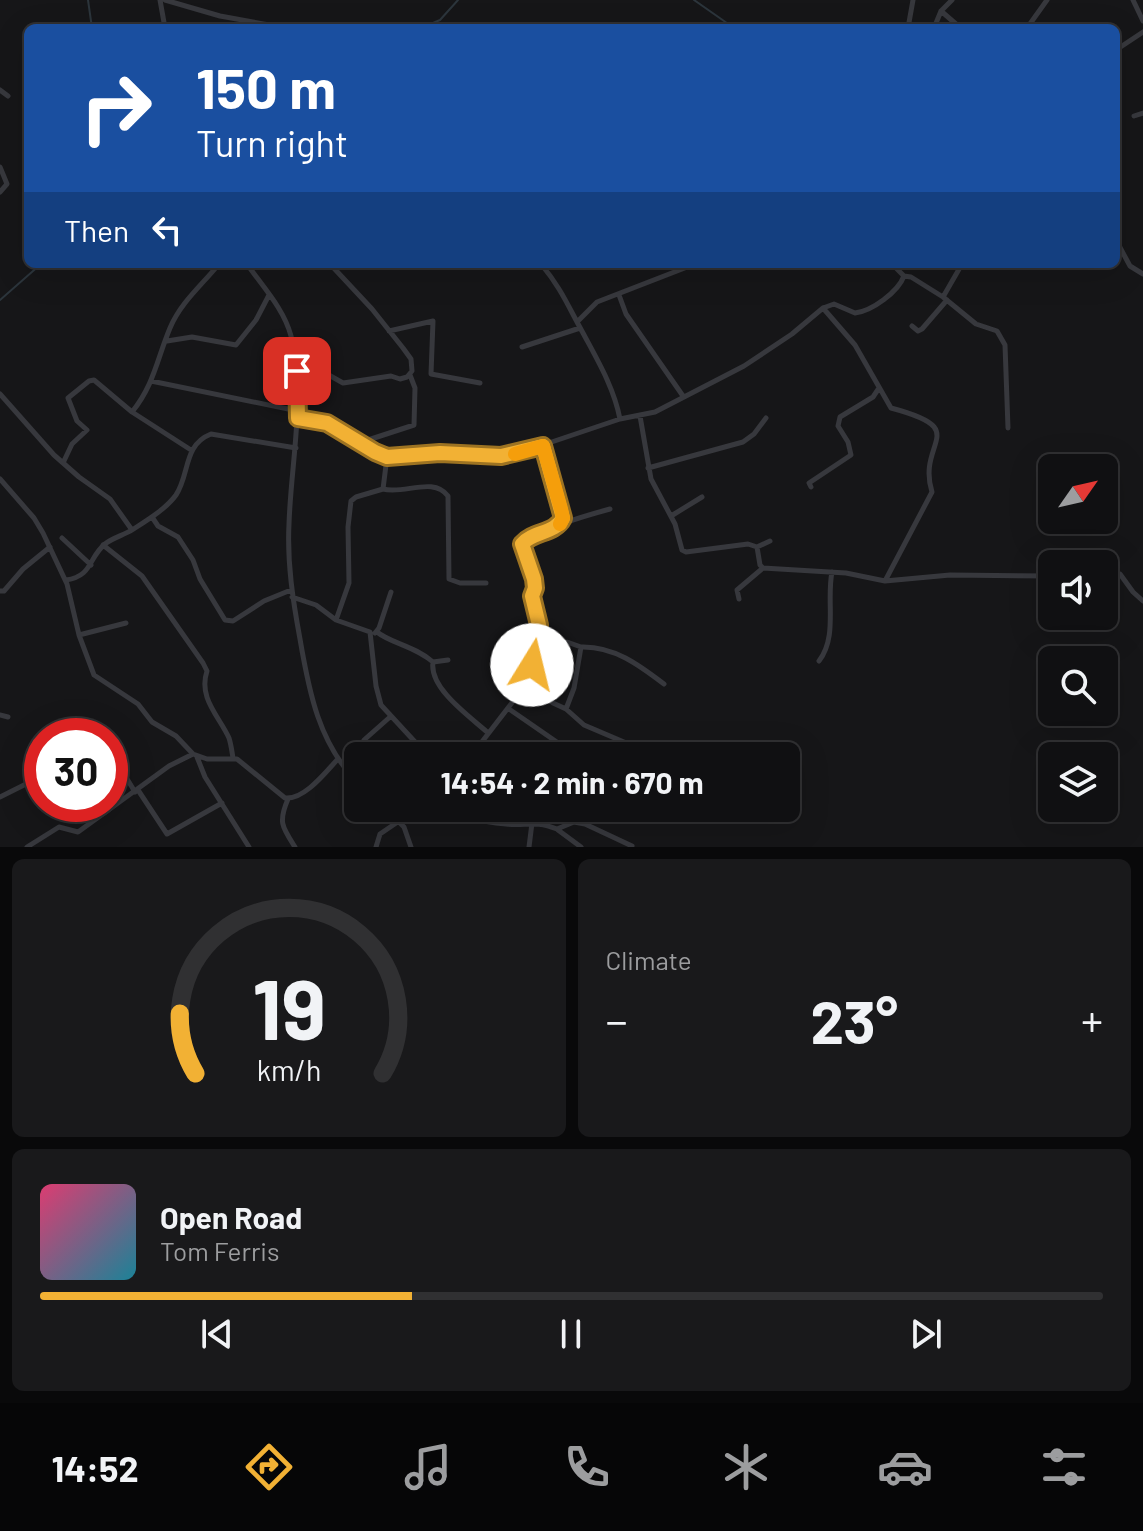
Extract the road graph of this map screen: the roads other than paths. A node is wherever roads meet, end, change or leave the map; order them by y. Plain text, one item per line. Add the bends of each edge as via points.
1 (162, 0) edge
2 (913, 0) edge
3 (952, 0) edge
4 (1047, 0) edge
5 (1133, 0) edge
6 (941, 11) junction
7 (1143, 21) edge
8 (165, 24) edge
9 (250, 24) edge
10 (909, 24) edge
11 (936, 24) edge
12 (956, 24) dead end
13 (1030, 24) edge
14 (1143, 32) edge
15 (1120, 47) edge
16 (0, 90) edge
17 (8, 96) dead end
18 (1143, 113) edge
19 (1134, 116) dead end
20 (0, 167) edge
21 (0, 192) edge
22 (1120, 247) edge
23 (216, 268) edge
24 (250, 268) edge
25 (334, 268) edge
26 (544, 268) edge
27 (685, 268) edge
28 (896, 268) edge
29 (960, 268) edge
30 (1143, 274) edge
31 (904, 276) junction
32 (269, 295) junction
33 (619, 295) junction
34 (945, 298) junction
35 (823, 308) junction
36 (578, 321) junction
37 (912, 326) dead end
38 (580, 328) junction
39 (389, 331) junction
40 (167, 341) junction
41 (522, 347) dead end
42 (296, 363) junction
43 (410, 374) junction
44 (151, 381) junction
45 (480, 383) dead end
46 (879, 387) junction
47 (0, 394) edge
48 (683, 396) junction
49 (132, 412) junction
50 (298, 414) junction
51 (640, 416) junction
52 (766, 418) dead end
53 (620, 419) junction
54 (1008, 428) dead end
55 (363, 445) junction
56 (543, 446) junction
57 (296, 448) junction
58 (191, 450) junction
59 (387, 457) junction
60 (63, 463) junction
61 (648, 468) junction
62 (0, 479) edge
63 (811, 487) dead end
64 (383, 489) junction
65 (702, 497) dead end
66 (610, 509) dead end
67 (671, 516) junction
68 (152, 517) junction
69 (563, 522) junction
70 (132, 530) junction
71 (62, 538) dead end
72 (770, 541) dead end
73 (103, 545) junction
74 (50, 547) junction
75 (757, 547) junction
76 (91, 565) junction
77 (763, 568) junction
78 (832, 572) junction
79 (1118, 574) edge
80 (1038, 576) edge
81 (66, 580) junction
82 (885, 581) junction
83 (486, 583) dead end
84 (0, 591) edge
85 (391, 592) dead end
86 (292, 594) junction
87 (739, 599) dead end
88 (1143, 601) edge
89 (336, 620) junction
90 (126, 623) dead end
91 (374, 634) junction
92 (79, 635) junction
93 (567, 642) dead end
94 (581, 647) junction
95 (448, 660) dead end
96 (819, 661) dead end
97 (433, 662) junction
98 (528, 683) junction
99 (664, 684) dead end
100 (509, 709) junction
101 (566, 709) junction
102 (0, 715) edge
103 (8, 717) dead end
104 (390, 717) junction
105 (487, 732) junction
106 (364, 740) dead end
107 (414, 742) edge
108 (480, 742) edge
109 (557, 742) edge
110 (624, 742) edge
111 (195, 755) junction
112 (233, 758) junction
113 (337, 760) junction
114 (344, 768) edge
115 (128, 778) edge
116 (24, 785) edge
117 (137, 791) junction
118 (0, 797) edge
119 (288, 799) junction
120 (222, 803) junction
121 (398, 822) edge
122 (400, 822) edge
123 (493, 822) edge
124 (532, 823) junction
125 (557, 829) junction
126 (632, 846) edge
127 (27, 847) edge
128 (249, 847) edge
129 (295, 847) edge
130 (376, 847) edge
131 (411, 847) edge
132 (529, 847) edge
133 (581, 847) edge

1 - 8 street
1 - 9 street
2 - 10 street
3 - 6 street
4 - 13 street
5 - 7 street
6 - 11 street
6 - 12 street
14 - 15 street
16 - 17 street
18 - 19 street
20 - 21 street via 7,184
22 - 30 street via 1130,266
23 - 40 street via 188,298
24 - 32 street
25 - 39 street
26 - 36 street
27 - 33 street
28 - 31 street
29 - 34 street
31 - 34 street
31 - 35 street via 898,287 861,313 834,304
32 - 40 street via 236,345 192,337
32 - 42 street via 290,333
33 - 36 street via 597,302
33 - 48 street via 626,314
34 - 37 street via 922,329
34 - 54 street via 976,324 997,331 1005,345
35 - 46 street via 855,345
35 - 48 street via 744,366
36 - 38 street
38 - 41 street
38 - 53 street via 614,394
39 - 43 street via 411,359
39 - 45 street via 433,321 431,374
40 - 44 street
42 - 43 street via 343,383
42 - 50 street
43 - 55 street via 414,425
44 - 49 street
44 - 50 street
46 - 63 street via 873,397 840,417 838,426 851,455 815,477
46 - 82 street via 891,408 929,420 938,439 928,479 932,492
47 - 60 street
48 - 51 street
49 - 58 street
49 - 60 street via 89,381 68,398 77,421 87,430
50 - 55 street via 327,423
50 - 57 street
51 - 53 street
51 - 61 street
52 - 61 street via 743,442
53 - 56 street
55 - 59 street
56 - 59 street via 501,456
56 - 69 street
57 - 58 street via 211,434
57 - 86 street via 288,526
58 - 68 street via 176,495
59 - 64 street
60 - 70 street via 110,499
61 - 67 street
62 - 74 street via 34,518
64 - 83 street via 431,486 445,491 450,511 449,579
64 - 89 street via 351,501 349,583
65 - 67 street
66 - 69 street
67 - 75 street via 686,552
68 - 70 street
68 - 86 street via 178,537 225,620
69 - 98 street via 522,544 534,579 539,625
70 - 73 street
71 - 76 street
72 - 75 street
73 - 76 street
73 - 112 street via 142,576 203,663 207,699 229,739
74 - 81 street
74 - 84 street
75 - 77 street
76 - 81 street
77 - 78 street
77 - 87 street via 737,590
78 - 82 street
78 - 96 street via 829,639
79 - 88 street
80 - 82 street
81 - 92 street
85 - 91 street
86 - 89 street
86 - 113 street via 312,702
89 - 91 street
90 - 92 street
91 - 97 street
91 - 104 street via 377,695
92 - 111 street via 94,675 138,704 152,722
93 - 94 street
94 - 99 street via 619,653
94 - 101 street
95 - 97 street
97 - 105 street via 434,678 444,692
98 - 100 street
98 - 101 street
100 - 105 street
100 - 109 street
101 - 110 street via 584,725
102 - 103 street
104 - 106 street
104 - 107 street
105 - 108 street
111 - 112 street
111 - 117 street via 169,766
111 - 120 street
112 - 119 street
113 - 114 street
113 - 119 street
115 - 117 street
116 - 118 street
117 - 120 street via 167,834
117 - 127 street via 78,832 59,827
119 - 129 street via 282,822
120 - 128 street
121 - 130 street via 380,834
122 - 131 street
123 - 124 street
124 - 125 street
124 - 132 street
125 - 126 street via 585,824
125 - 133 street

